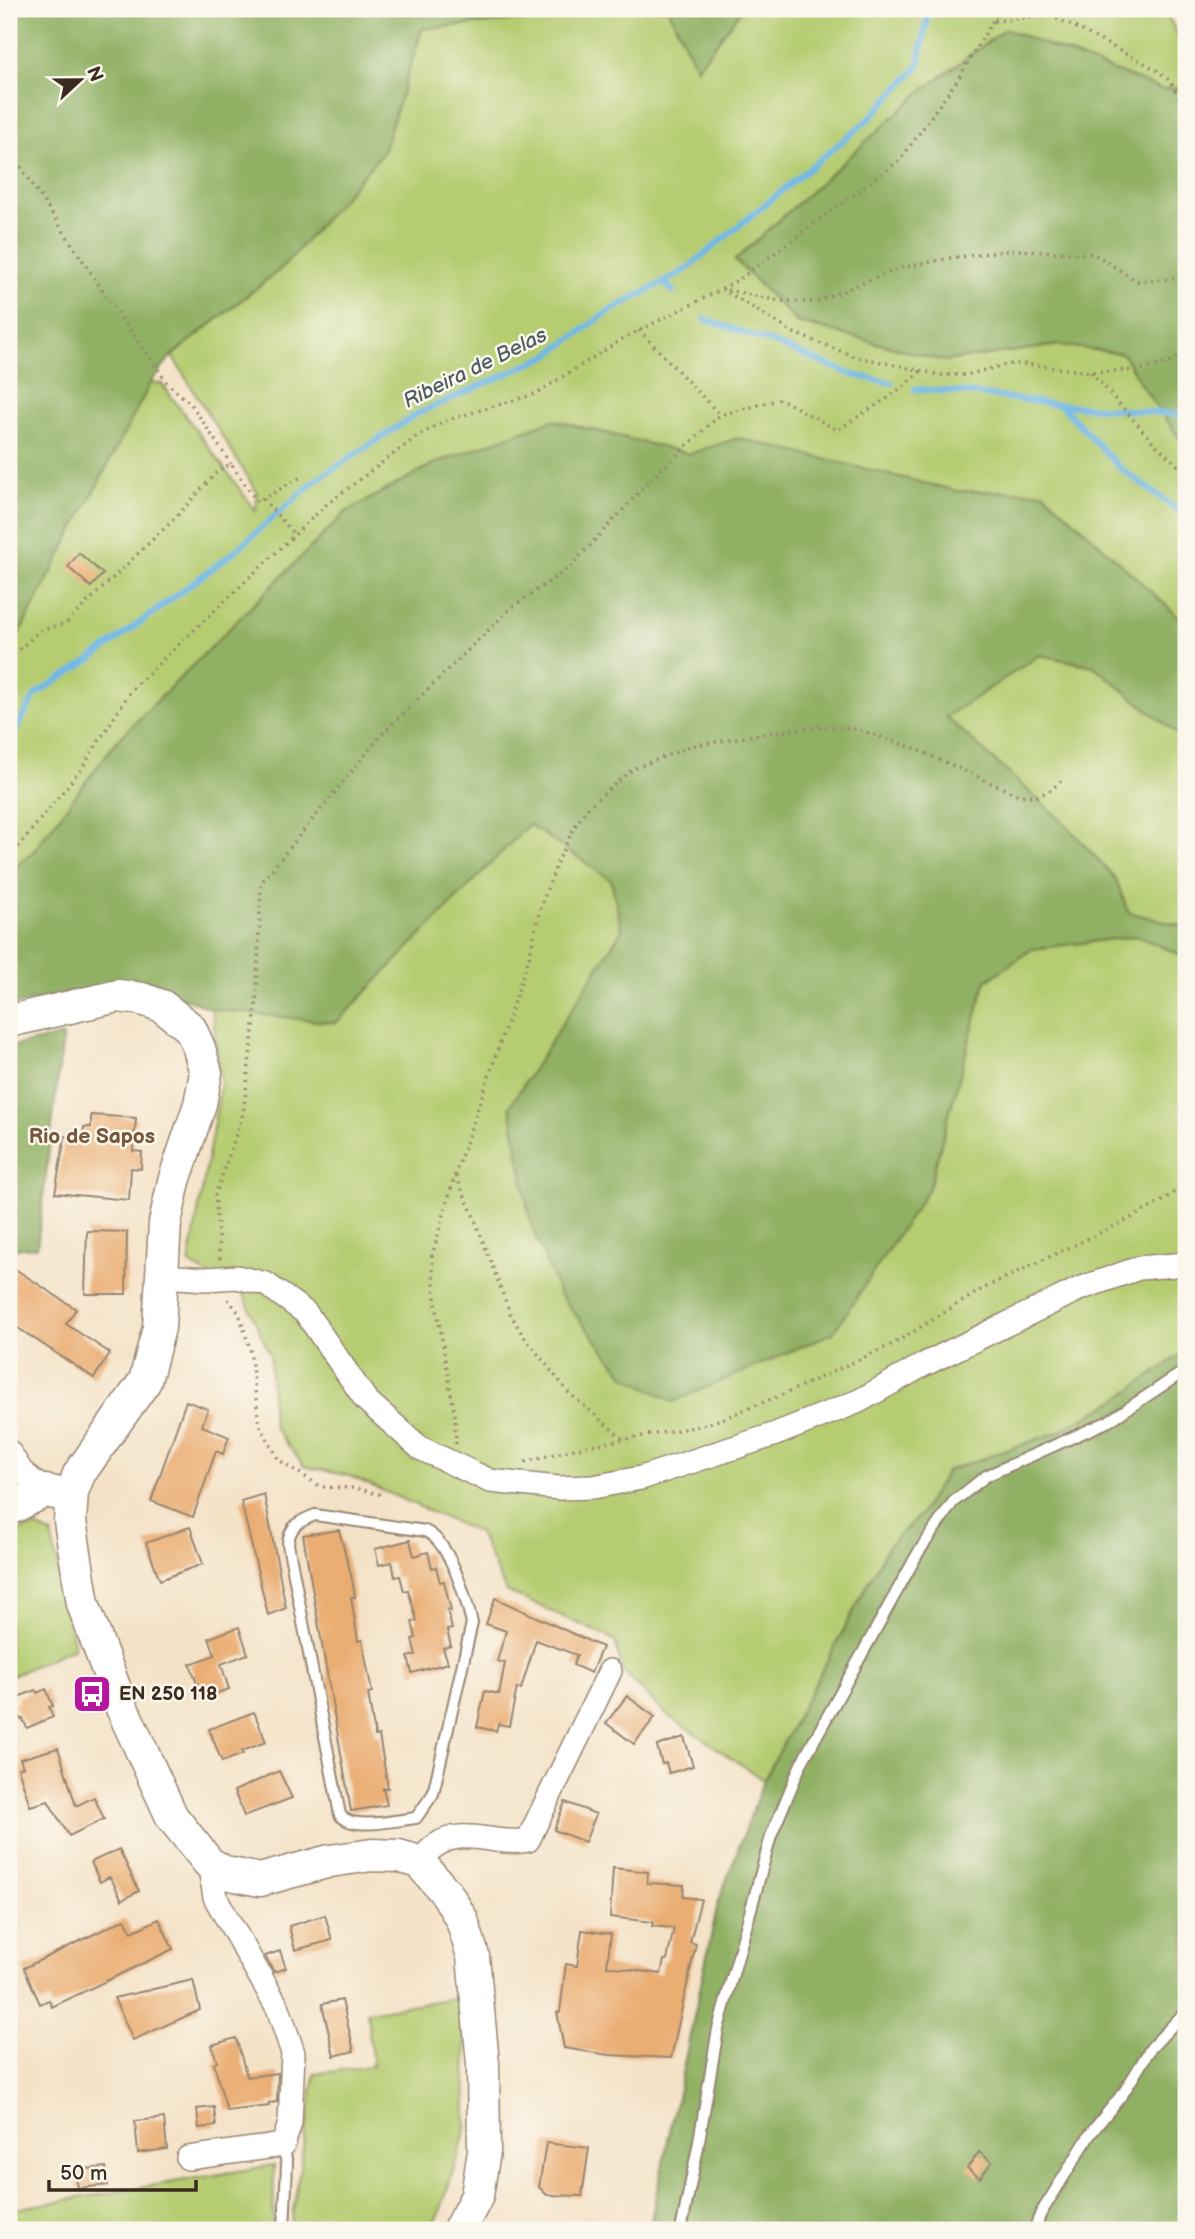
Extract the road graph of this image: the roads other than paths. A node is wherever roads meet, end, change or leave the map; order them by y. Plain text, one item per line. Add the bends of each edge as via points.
1 (9, 1021) edge
2 (1186, 1264) edge
3 (164, 1276) junction
4 (1186, 1370) edge
5 (9, 1452) edge
6 (58, 1493) junction
7 (9, 1509) edge
8 (610, 1671) dead end
9 (416, 1818) joint
10 (419, 1862) junction
11 (209, 1863) junction
12 (1186, 2011) edge
13 (283, 2145) junction
14 (188, 2158) dead end
15 (284, 2230) edge
16 (459, 2230) edge
17 (681, 2230) edge
18 (1034, 2230) edge

1 - 3 main road via 118,996 162,1006 190,1028 206,1073 165,1223
2 - 3 street via 1139,1268 1079,1289 859,1401 773,1435 641,1478 559,1488 490,1481 420,1448 366,1400 306,1313 266,1284 237,1277
3 - 6 main road via 159,1328 145,1381 79,1474
4 - 17 lane via 1109,1421 986,1476 953,1502 918,1553 801,1764 771,1836 718,2029
5 - 6 street via 21,1471
6 - 7 main road
6 - 11 main road via 70,1521 83,1604 122,1709 172,1817
8 - 10 street via 528,1840 514,1843 468,1835 436,1844
9 - 9 lane via 433,1794 472,1623 468,1605 434,1535 315,1515 294,1526 288,1545 340,1815 345,1822 357,1824
10 - 11 main road via 372,1855 260,1880 226,1873
10 - 16 main road via 462,1920 472,1956 483,2064 484,2151 477,2196
11 - 13 street via 215,1897 278,2008 293,2053 290,2123
12 - 18 lane via 1151,2048 1125,2092 1091,2133
13 - 14 street
13 - 15 lane via 287,2165

